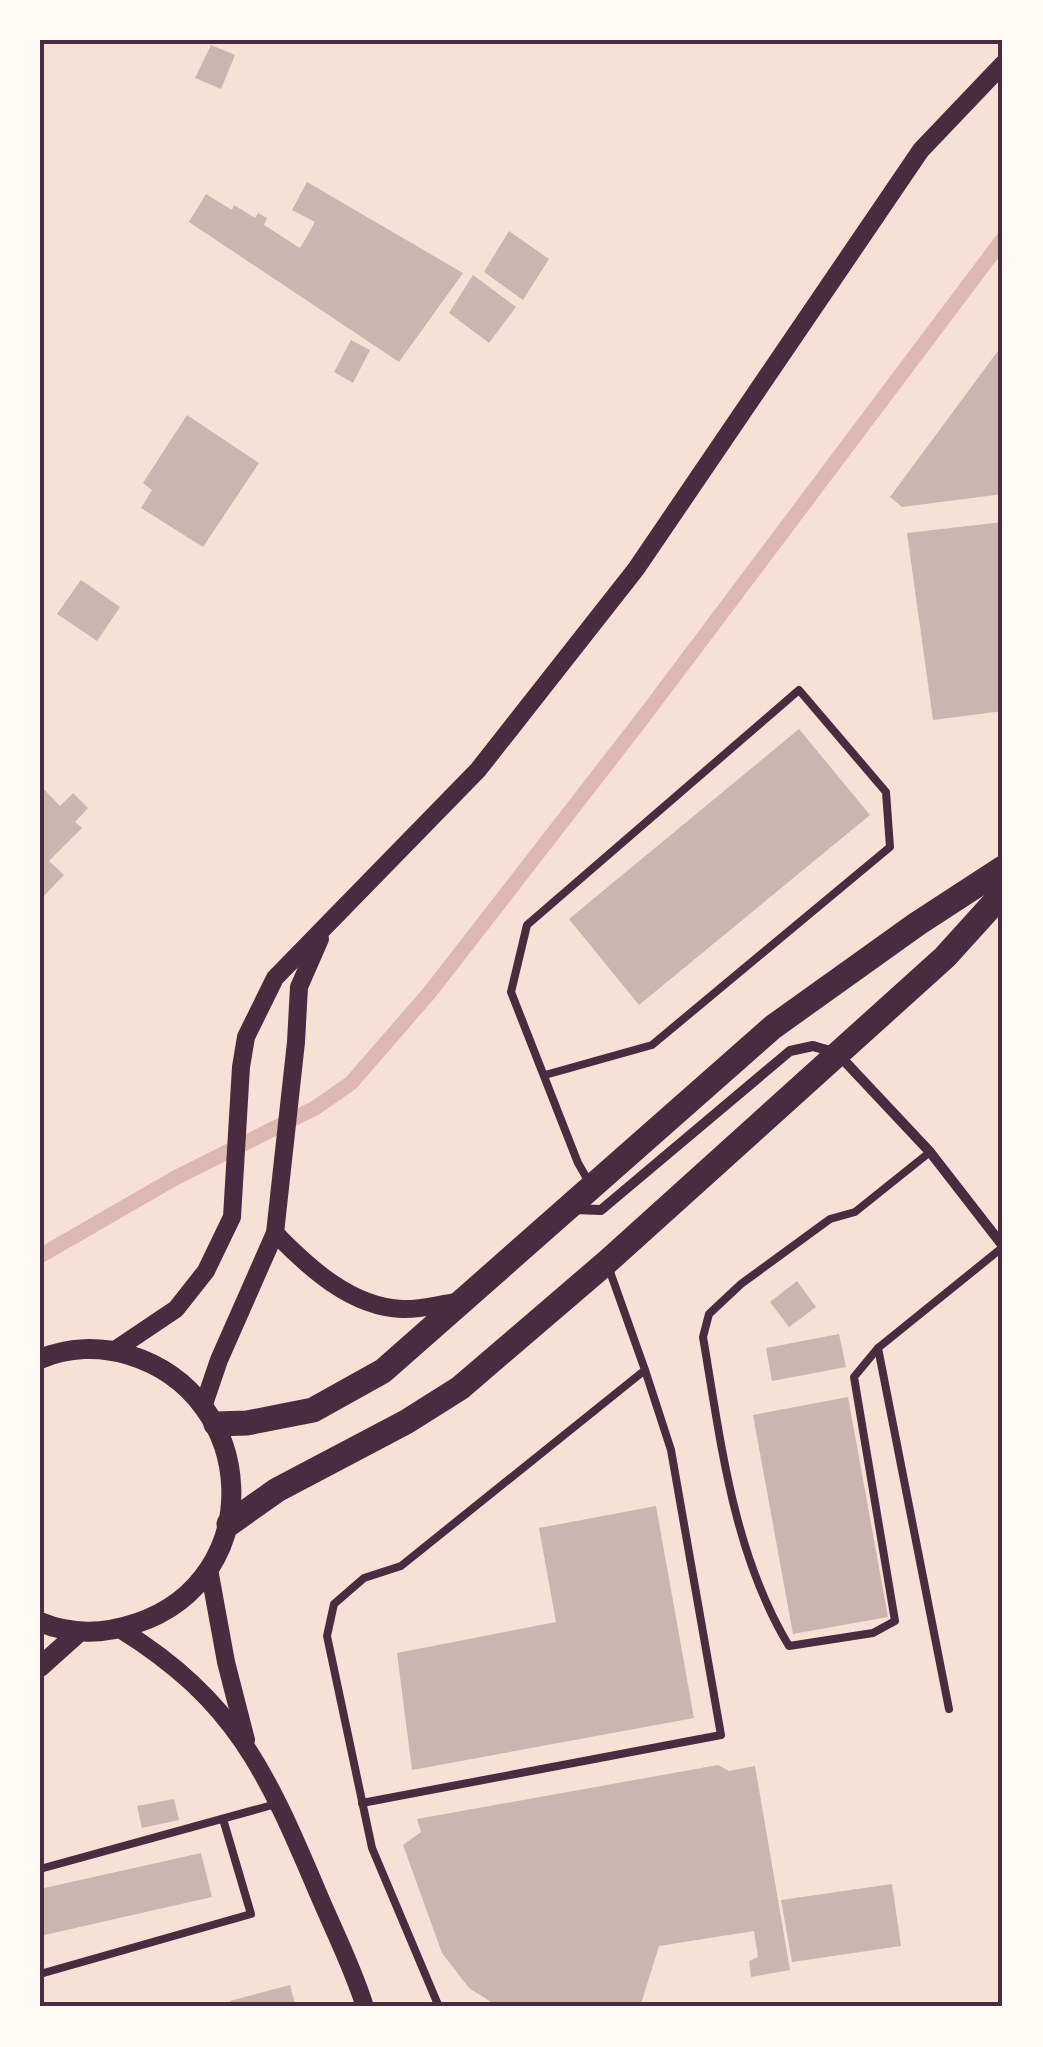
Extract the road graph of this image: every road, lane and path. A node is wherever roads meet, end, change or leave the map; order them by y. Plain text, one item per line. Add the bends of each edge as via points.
1 (1003, 64) edge
2 (1003, 868) edge
3 (1003, 893) edge
4 (325, 928) junction
5 (837, 1053) junction
6 (545, 1074) junction
7 (930, 1152) junction
8 (592, 1189) junction
9 (570, 1208) junction
10 (275, 1233) junction
11 (1003, 1247) edge
12 (606, 1262) junction
13 (457, 1302) junction
14 (878, 1348) junction
15 (115, 1350) junction
16 (40, 1359) edge
17 (644, 1370) junction
18 (210, 1414) junction
19 (229, 1524) junction
20 (209, 1569) junction
21 (40, 1622) edge
22 (120, 1629) junction
23 (80, 1632) junction
24 (40, 1667) edge
25 (949, 1709) dead end
26 (248, 1745) junction
27 (280, 1803) junction
28 (362, 1803) junction
29 (222, 1819) junction
30 (40, 1869) edge
31 (40, 1974) edge
32 (366, 2007) edge
33 (439, 2007) edge

1 - 4 street via 921,150 636,569 491,754
2 - 8 main road via 772,1027
3 - 5 main road via 946,957
4 - 10 street via 298,987
4 - 15 street via 274,978 246,1037 232,1217 206,1271 176,1309
5 - 7 street
5 - 9 street via 813,1046 790,1050 602,1210
5 - 12 main road
6 - 6 lane via 652,1045 890,848 886,792 800,690 527,924 511,992
6 - 8 lane
7 - 11 street
7 - 14 lane via 709,1314 703,1337 734,1512 768,1612 789,1646 873,1633 895,1620 854,1377
8 - 9 main road
9 - 13 main road
10 - 13 street via 330,1282 363,1299 401,1309
10 - 18 street via 219,1360
11 - 14 lane
12 - 17 lane
12 - 19 main road via 460,1388
13 - 18 main road via 383,1370 313,1410 247,1423
14 - 25 lane
15 - 16 main road via 83,1348
15 - 18 main road via 179,1379
17 - 28 lane via 401,1566 364,1578 334,1604 327,1636
17 - 28 lane via 671,1450 721,1735
18 - 19 main road via 228,1456
19 - 20 main road
20 - 22 main road via 155,1617
20 - 26 street
21 - 23 main road
22 - 23 main road
22 - 26 street via 198,1686
23 - 24 main road
26 - 27 street
27 - 29 lane
27 - 32 street
28 - 33 lane via 372,1848
29 - 30 lane
29 - 31 lane via 251,1914

